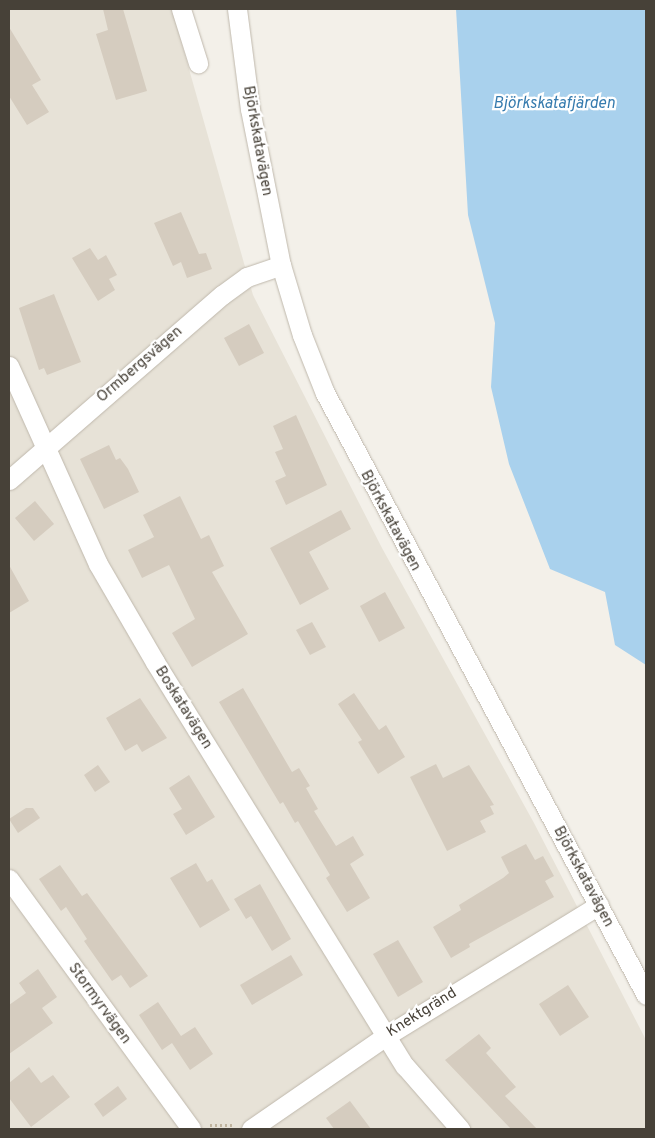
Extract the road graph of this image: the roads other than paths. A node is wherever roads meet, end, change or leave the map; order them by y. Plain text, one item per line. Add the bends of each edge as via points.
1 (181, 9) edge
2 (237, 9) edge
3 (198, 63) dead end
4 (281, 265) junction
5 (9, 366) edge
6 (44, 447) junction
7 (9, 480) edge
8 (9, 878) edge
9 (599, 905) junction
10 (646, 995) edge
11 (386, 1036) junction
12 (191, 1129) edge
13 (252, 1129) edge
14 (460, 1129) edge

1 - 3 street
2 - 4 street, Björkskatavägen via 250,109
4 - 6 street, Ormbergsvägen via 247,278 222,295
4 - 9 street, Björkskatavägen via 302,335 346,437
5 - 6 street, Boskatavägen
6 - 7 street, Ormbergsvägen
6 - 11 street, Boskatavägen via 98,564
8 - 12 street, Stormyrvägen
9 - 10 street, Björkskatavägen
9 - 11 street, Knektgränd
11 - 13 street, Knektgränd
11 - 14 street, Boskatavägen via 404,1066

